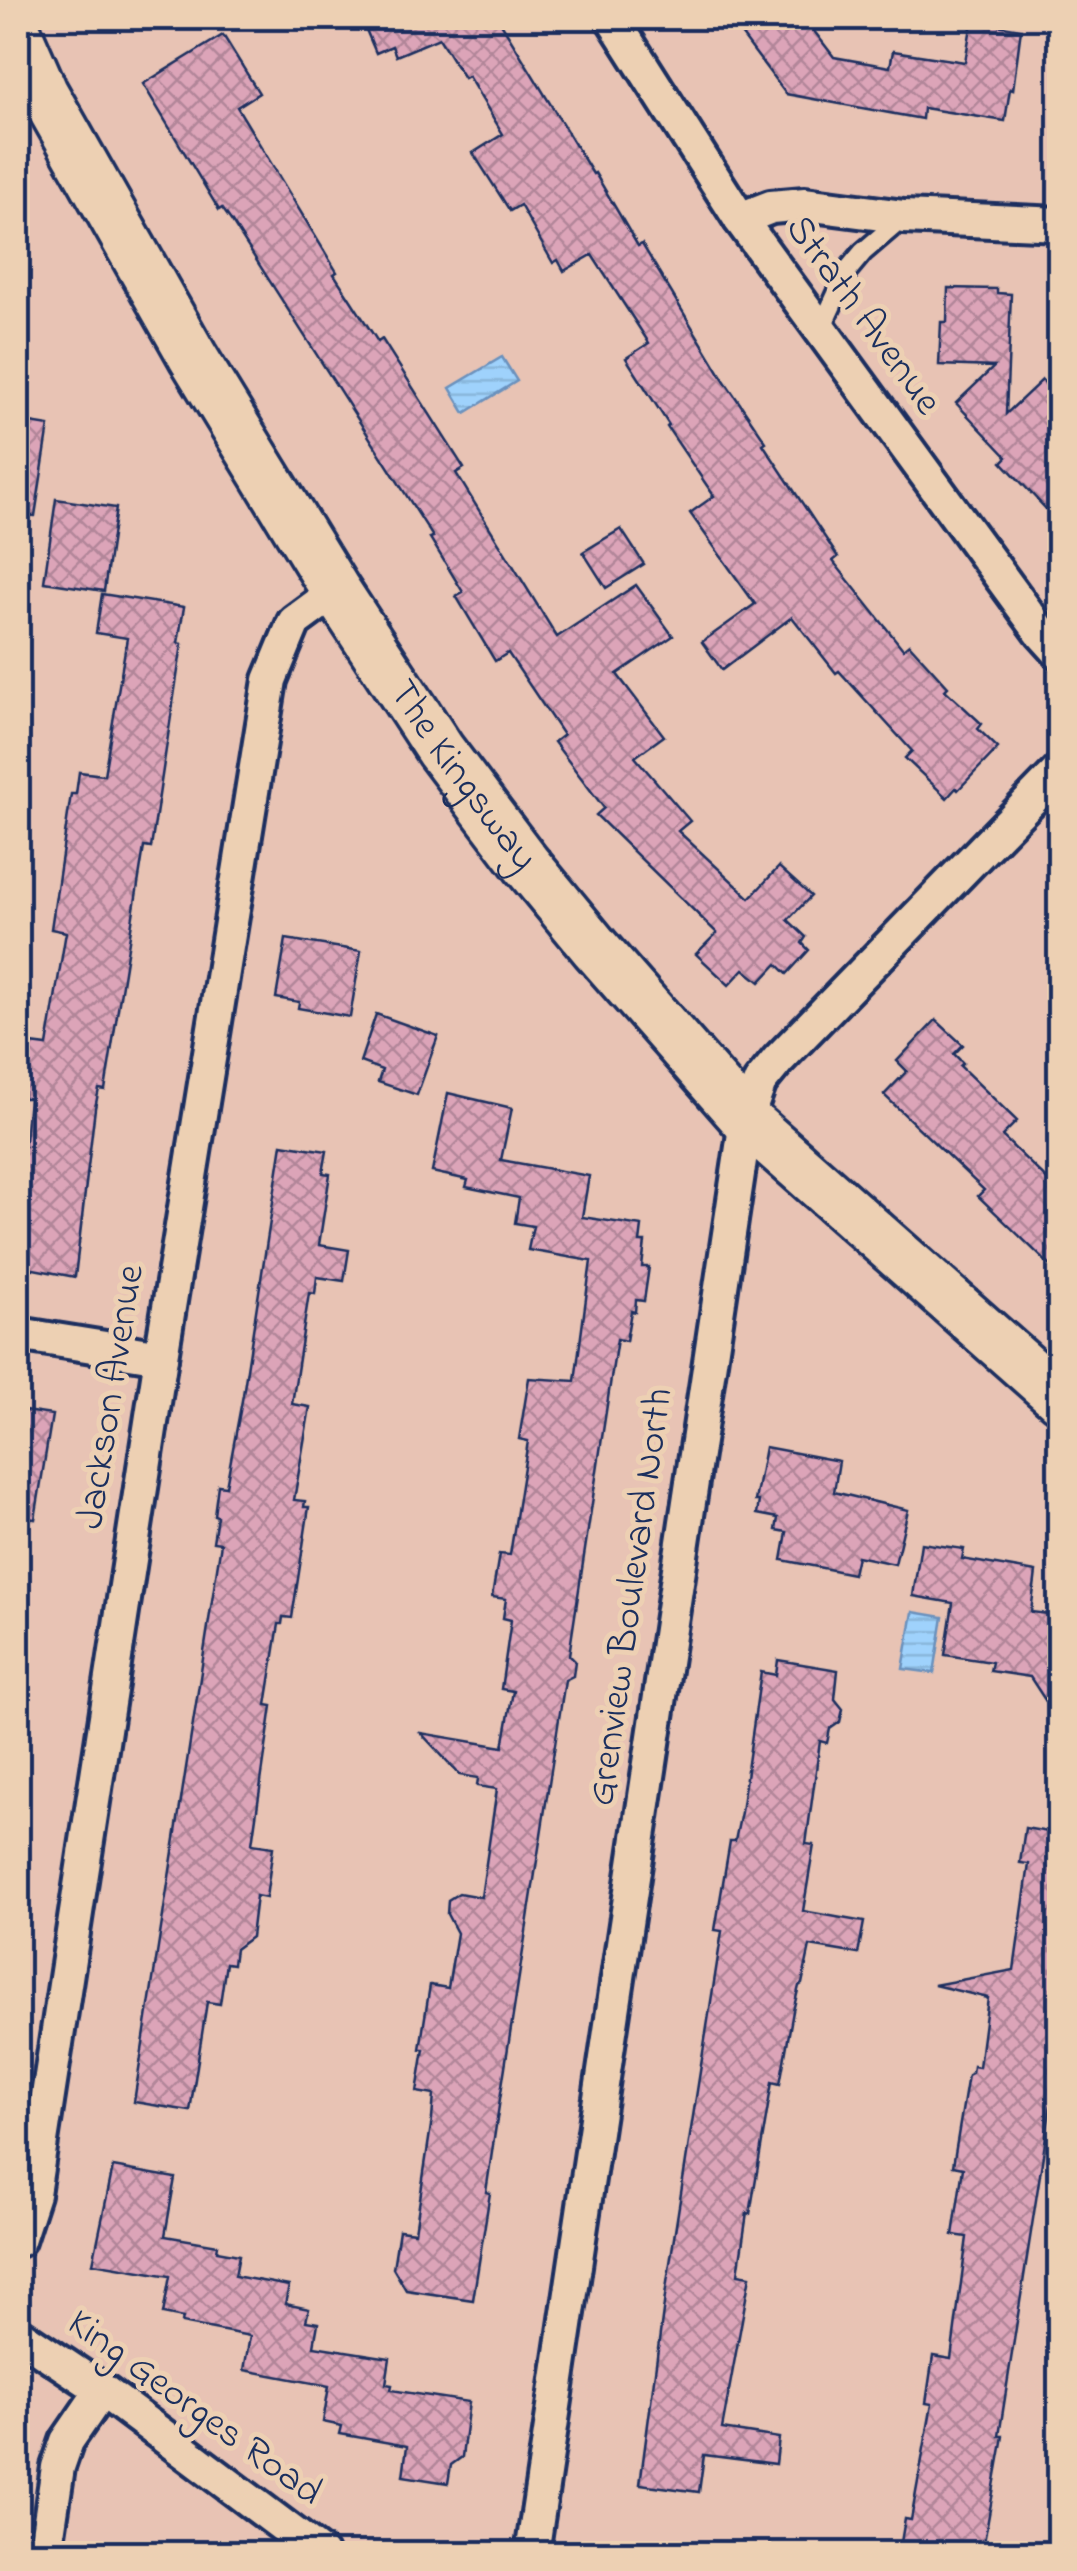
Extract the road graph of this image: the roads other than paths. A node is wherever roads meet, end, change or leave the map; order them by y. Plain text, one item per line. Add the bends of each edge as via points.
1 (33, 18) edge
2 (612, 18) edge
3 (18, 22) edge
4 (18, 34) edge
5 (904, 217) junction
6 (740, 218) junction
7 (1060, 224) edge
8 (820, 331) junction
9 (336, 591) junction
10 (1060, 653) edge
11 (1060, 770) edge
12 (746, 1120) junction
13 (18, 1334) edge
14 (161, 1357) junction
15 (1060, 1398) edge
16 (18, 2240) edge
17 (18, 2334) edge
18 (102, 2390) junction
19 (45, 2554) edge
20 (321, 2554) edge
21 (532, 2554) edge

1 - 3 street
2 - 6 street, Strath Avenue
4 - 9 street, The Kingsway via 43,92 184,340
5 - 6 street via 805,204 771,206
5 - 7 street
5 - 8 lane via 848,270
6 - 8 street, Strath Avenue
8 - 10 street, Strath Avenue
9 - 12 street, The Kingsway via 440,750 526,864
9 - 14 street, Jackson Avenue via 294,622 270,680
11 - 12 street, Grenview Boulevard North via 778,1060 760,1082
12 - 15 street, The Kingsway
12 - 21 street, Grenview Boulevard North
13 - 14 street
14 - 16 street, Jackson Avenue via 33,2194
17 - 18 street, King Georges Road
18 - 19 street via 63,2454
18 - 20 street, King Georges Road

